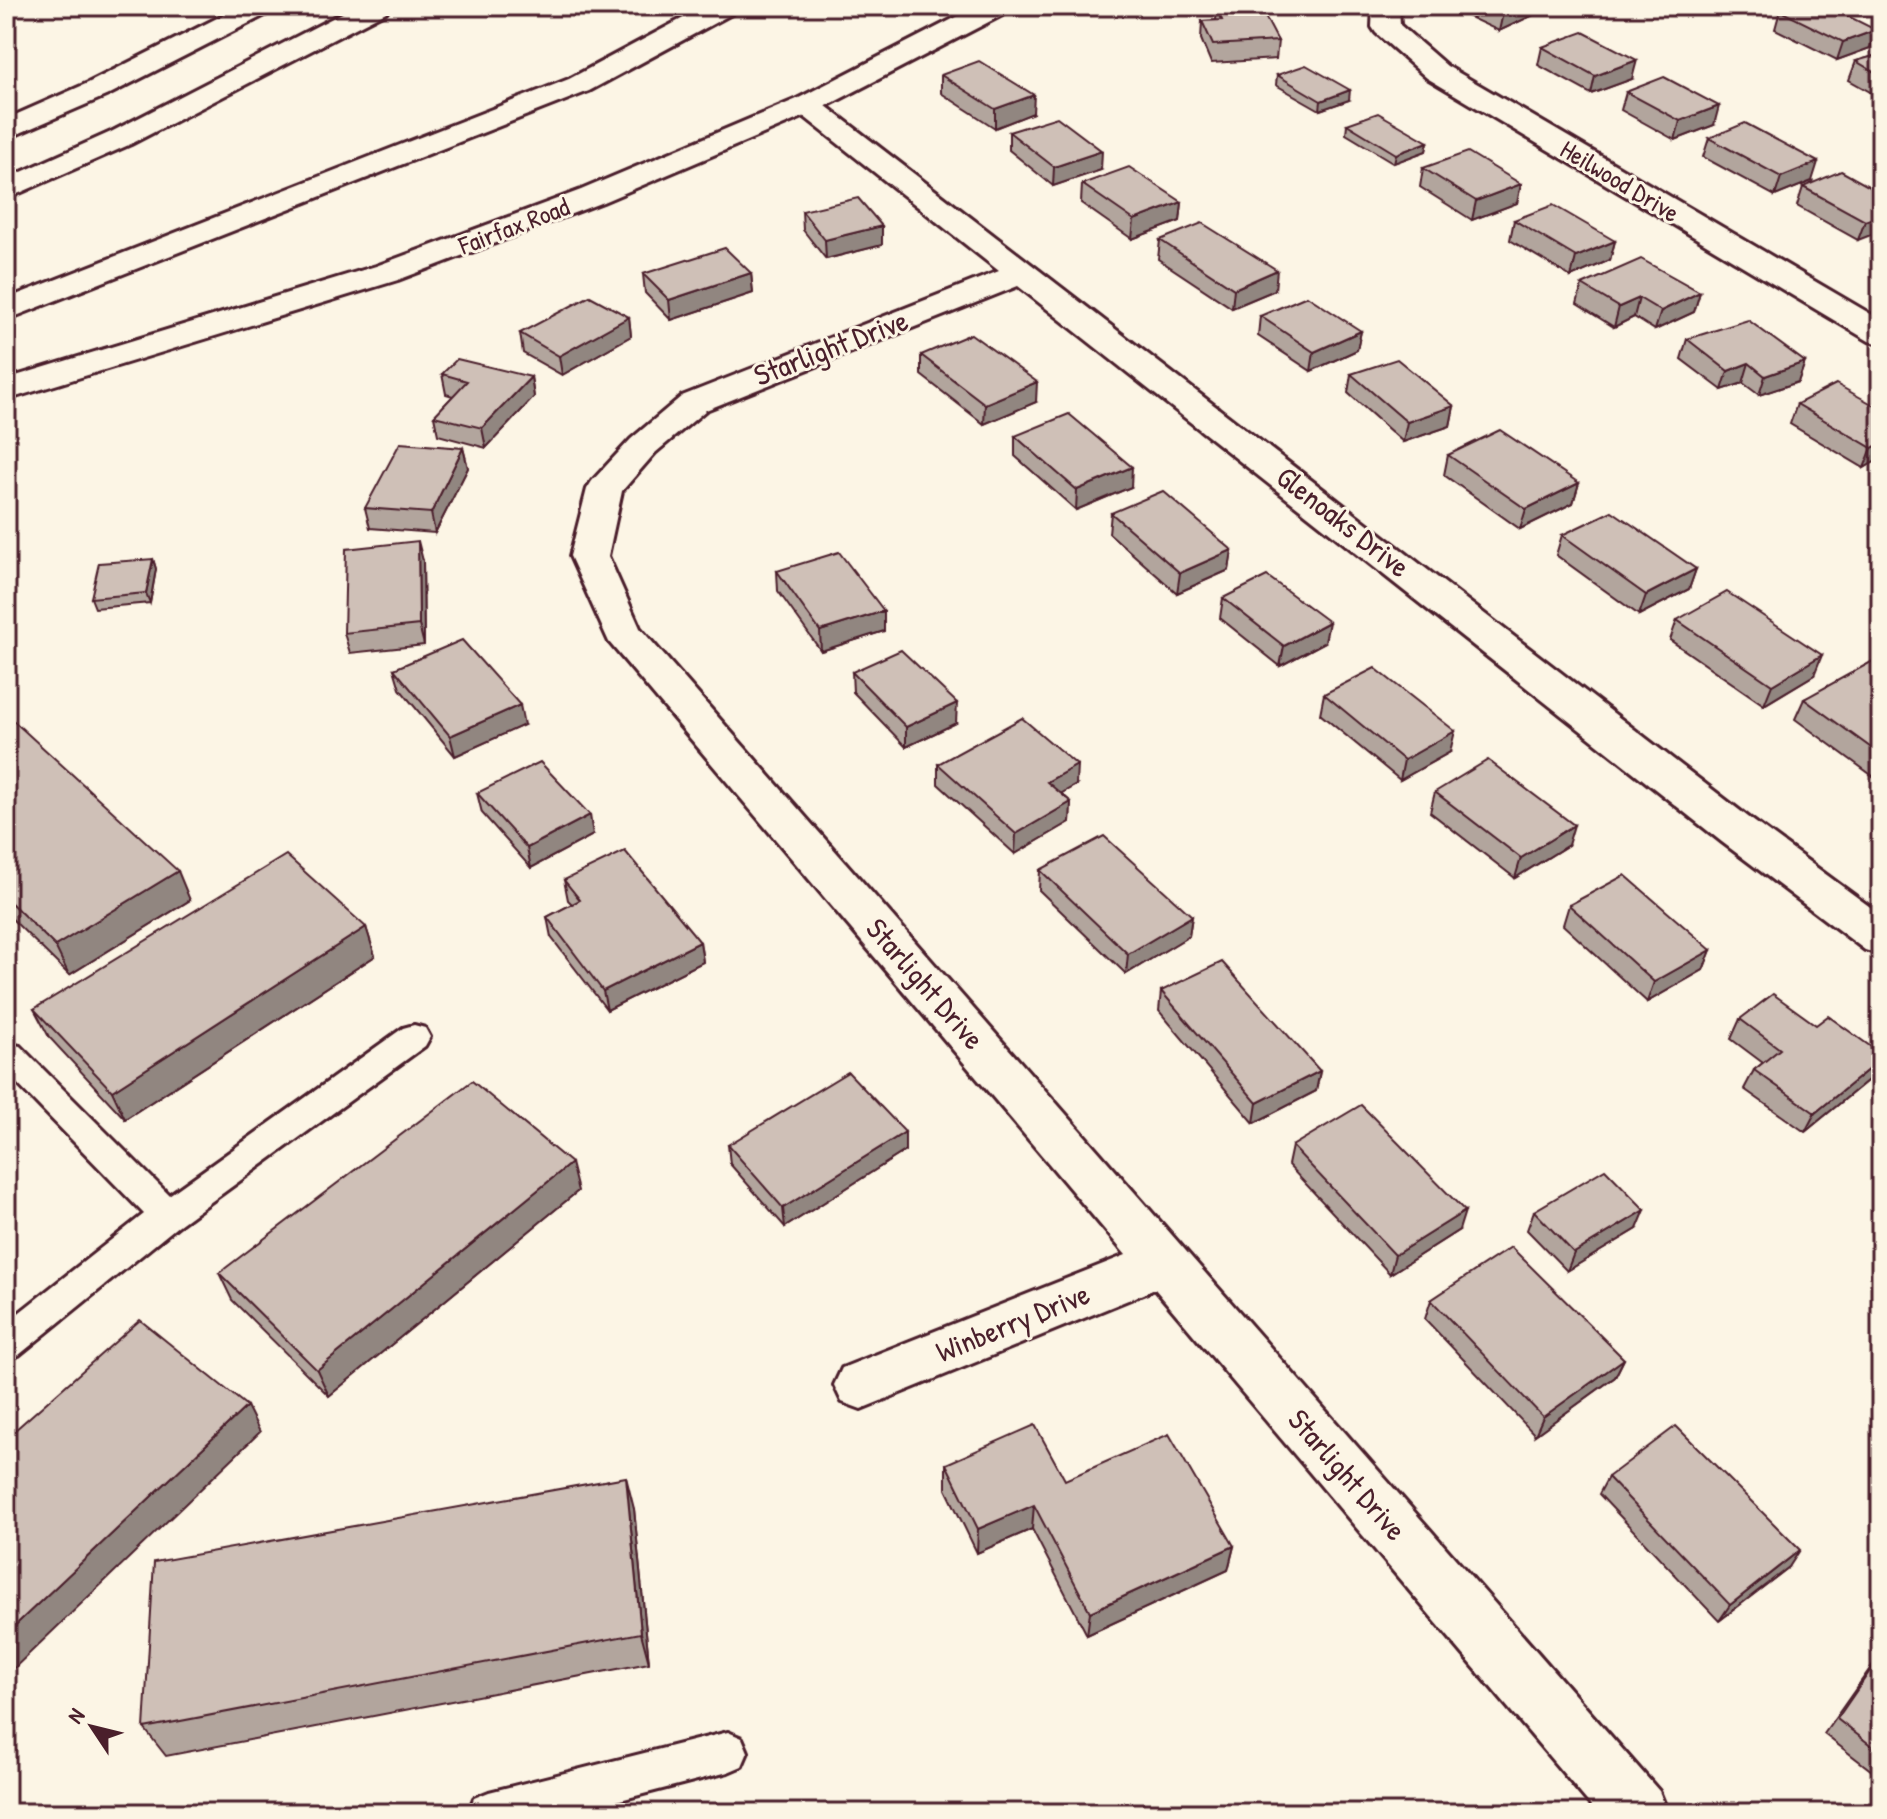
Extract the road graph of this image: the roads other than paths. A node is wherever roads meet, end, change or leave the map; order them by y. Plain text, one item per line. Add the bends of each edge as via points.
1 (236, 6) edge
2 (262, 6) edge
3 (377, 6) edge
4 (726, 6) edge
5 (999, 6) edge
6 (1386, 6) edge
7 (98, 89) junction
8 (807, 105) junction
9 (6, 130) edge
10 (6, 190) edge
11 (1022, 273) junction
12 (6, 310) edge
13 (1881, 334) edge
14 (6, 390) edge
15 (1881, 938) edge
16 (414, 1037) dead end
17 (7, 1055) edge
18 (167, 1215) junction
19 (1164, 1262) junction
20 (6, 1344) edge
21 (861, 1385) dead end
22 (728, 1752) dead end
23 (489, 1813) edge
24 (1637, 1813) edge

1 - 7 main road
2 - 7 main road
3 - 10 main road via 121,138
4 - 12 main road via 579,85
5 - 8 main road, Fairfax Road
6 - 13 main road, Heilwood Drive via 1386,27 1437,72
7 - 9 main road
8 - 11 main road, Glenoaks Drive
8 - 14 main road, Fairfax Road via 592,196 387,273
11 - 15 main road, Glenoaks Drive
11 - 19 main road, Starlight Drive via 694,403 643,446 605,489 589,556 623,633
16 - 18 lane
17 - 18 lane
18 - 20 lane
19 - 21 main road, Winberry Drive
19 - 24 main road, Starlight Drive
22 - 23 lane

